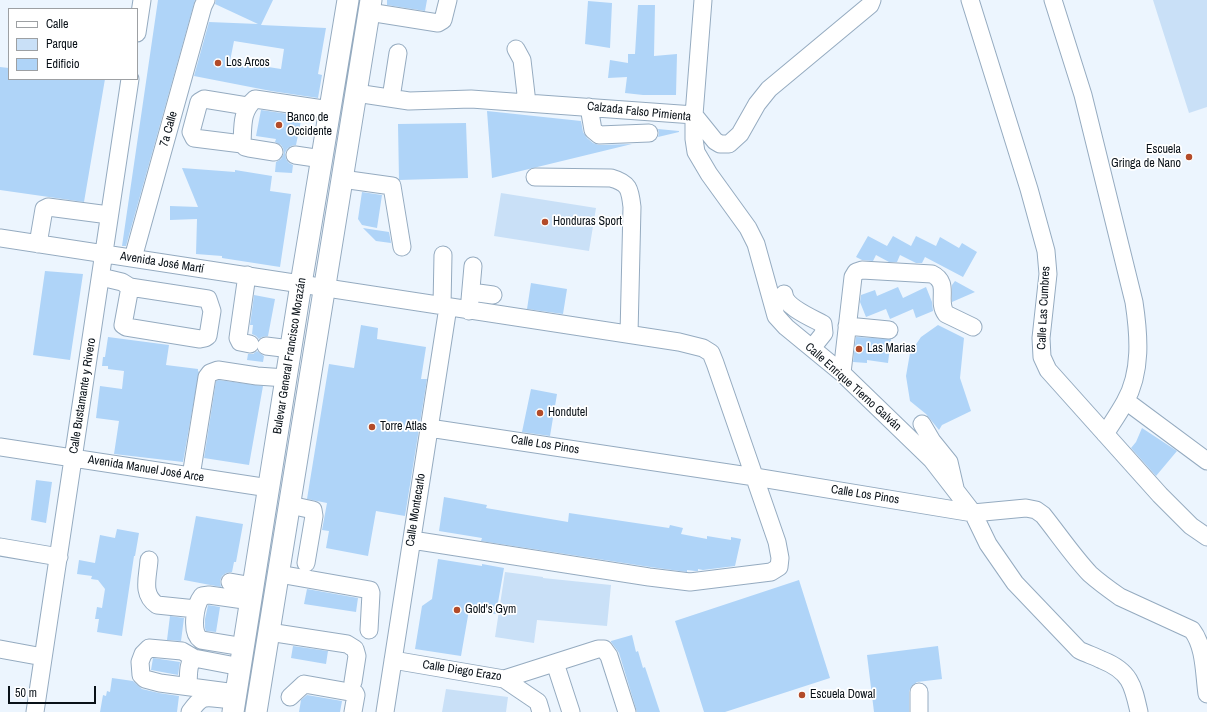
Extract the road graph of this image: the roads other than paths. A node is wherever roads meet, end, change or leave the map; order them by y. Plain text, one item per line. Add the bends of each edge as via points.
1 (142, 0) edge
2 (206, 0) edge
3 (348, 0) edge
4 (448, 0) edge
5 (703, 0) edge
6 (872, 0) edge
7 (1053, 0) edge
8 (973, 1) edge
9 (370, 6) edge
10 (138, 26) edge
11 (516, 49) dead end
12 (398, 53) dead end
13 (130, 80) edge
14 (356, 93) junction
15 (391, 98) junction
16 (527, 103) junction
17 (247, 106) junction
18 (589, 107) junction
19 (330, 110) junction
20 (694, 115) junction
21 (649, 133) dead end
22 (242, 144) junction
23 (274, 152) dead end
24 (295, 155) dead end
25 (322, 159) junction
26 (535, 177) dead end
27 (342, 179) junction
28 (109, 216) junction
29 (0, 238) edge
30 (38, 244) junction
31 (402, 247) dead end
32 (104, 254) junction
33 (443, 255) dead end
34 (133, 258) junction
35 (473, 266) dead end
36 (247, 276) junction
37 (101, 277) junction
38 (301, 284) junction
39 (130, 287) junction
40 (325, 288) junction
41 (471, 292) junction
42 (784, 294) dead end
43 (493, 295) dead end
44 (445, 307) junction
45 (469, 310) junction
46 (847, 326) junction
47 (973, 327) dead end
48 (889, 330) dead end
49 (629, 334) junction
50 (812, 348) junction
51 (291, 349) junction
52 (842, 373) junction
53 (286, 378) junction
54 (1126, 402) junction
55 (922, 424) dead end
56 (429, 428) junction
57 (1105, 434) junction
58 (0, 447) edge
59 (74, 458) junction
60 (1207, 462) edge
61 (191, 476) junction
62 (755, 477) junction
63 (269, 488) junction
64 (955, 490) junction
65 (290, 505) junction
66 (973, 513) junction
67 (1207, 537) edge
68 (412, 540) junction
69 (0, 546) edge
70 (59, 557) junction
71 (149, 560) dead end
72 (306, 563) dead end
73 (279, 574) junction
74 (252, 593) junction
75 (196, 609) junction
76 (369, 630) dead end
77 (269, 632) junction
78 (0, 649) edge
79 (43, 657) junction
80 (242, 657) junction
81 (194, 658) junction
82 (393, 660) junction
83 (555, 664) junction
84 (504, 679) junction
85 (353, 682) dead end
86 (190, 686) junction
87 (919, 692) dead end
88 (1207, 694) edge
89 (290, 696) dead end
90 (235, 702) edge
91 (194, 709) edge
92 (35, 712) edge
93 (256, 712) edge
94 (353, 712) edge
95 (386, 712) edge
96 (541, 712) edge
97 (571, 712) edge
98 (627, 712) edge
99 (918, 712) edge
100 (1139, 712) edge

1 - 10 street
2 - 34 street, 7a Calle
3 - 19 main road, Bulevar General Francisco Morazán
4 - 9 street via 443,20 438,23
5 - 20 street, Calle Enrique Tierno Galván
6 - 20 street, Calzada Falso Pimienta via 870,5 769,89 740,134 729,144 715,141
7 - 54 street via 1083,95 1134,302 1138,328 1137,363
8 - 57 street, Calle Las Cumbres via 1030,189 1046,251 1048,274 1041,338 1042,357 1048,370
9 - 14 main road, Bulevar General Francisco Morazán
11 - 16 street via 522,60
12 - 15 street
13 - 28 street, Calle Bustamante y Rivero
14 - 15 street, Calzada Falso Pimienta
14 - 27 main road, Bulevar General Francisco Morazán
15 - 16 street, Calzada Falso Pimienta via 409,101 471,99
16 - 18 street, Calzada Falso Pimienta
17 - 19 street via 255,99
17 - 22 street via 244,112
17 - 22 street via 201,99 191,132 194,138
18 - 20 street, Calzada Falso Pimienta
18 - 21 street via 593,130 599,134
19 - 25 main road, Bulevar General Francisco Morazán
20 - 50 street, Calle Enrique Tierno Galván via 696,152 748,228 756,244 776,316
22 - 23 street via 248,148
24 - 25 street
25 - 38 main road, Bulevar General Francisco Morazán
26 - 49 street via 611,178 622,181 627,186 632,207
27 - 31 street via 392,186
27 - 40 main road, Bulevar General Francisco Morazán
28 - 30 street via 48,207 44,209
28 - 32 street, Calle Bustamante y Rivero
29 - 30 street, Avenida José Martí
30 - 32 street, Avenida José Martí
32 - 34 street, Avenida José Martí
32 - 37 street, Calle Bustamante y Rivero
33 - 44 street, Calle Montecarlo
34 - 36 street, Avenida José Martí
35 - 41 street
36 - 38 street, Avenida José Martí
36 - 51 street via 238,338 240,342
37 - 39 street via 122,282
37 - 59 street, Calle Bustamante y Rivero
38 - 40 street, Avenida José Martí
38 - 51 main road, Bulevar General Francisco Morazán
39 - 39 street via 124,325 126,327 200,339 208,336 212,311 208,299
40 - 44 street, Avenida José Martí
40 - 65 main road, Bulevar General Francisco Morazán
41 - 43 street
41 - 45 street
42 - 50 street via 790,304 823,324 824,333
44 - 45 street, Avenida José Martí
44 - 56 street, Calle Montecarlo
45 - 49 street, Avenida José Martí
46 - 47 street via 853,277 856,272 862,270 932,274 938,277 941,283 942,310
46 - 48 street
46 - 52 street
49 - 62 street, Avenida José Martí via 679,342 703,348 711,353
50 - 52 street, Calle Enrique Tierno Galván
51 - 53 main road, Bulevar General Francisco Morazán
52 - 64 street, Calle Enrique Tierno Galván via 932,460
53 - 61 street via 218,370 210,373 207,377
53 - 63 main road, Bulevar General Francisco Morazán
54 - 57 street
54 - 60 street
55 - 64 street via 949,462
56 - 62 street, Calle Los Pinos
56 - 68 street, Calle Montecarlo
57 - 67 street, Calle Las Cumbres via 1160,495 1191,526
58 - 59 street, Avenida Manuel José Arce
59 - 61 street, Avenida Manuel José Arce
59 - 70 street, Calle Bustamante y Rivero
61 - 63 street, Avenida Manuel José Arce
62 - 66 street, Calle Los Pinos
62 - 68 street via 780,558 779,567 771,572 690,582
63 - 74 main road, Bulevar General Francisco Morazán
64 - 66 street, Calle Enrique Tierno Galván
65 - 72 street via 314,511
65 - 73 main road, Bulevar General Francisco Morazán
66 - 88 street, Calle Los Pinos via 1026,508 1036,510 1091,575 1109,589 1120,597 1192,630 1200,645
66 - 100 street, Calle Enrique Tierno Galván via 988,544 1015,584 1079,650 1121,670 1133,686
68 - 82 street, Calle Montecarlo
69 - 70 street
70 - 79 street, Calle Bustamante y Rivero
71 - 75 street via 146,589 148,597 157,605
73 - 76 street via 370,590
73 - 77 main road, Bulevar General Francisco Morazán
74 - 75 street via 225,589 202,596
74 - 80 main road, Bulevar General Francisco Morazán
75 - 80 street via 195,630 199,638
77 - 85 street via 346,644 356,649
77 - 93 main road, Bulevar General Francisco Morazán
78 - 79 street
79 - 92 street, Calle Bustamante y Rivero
80 - 81 street
80 - 90 main road, Bulevar General Francisco Morazán
81 - 86 street via 190,661
81 - 86 street via 182,651 149,648 140,662 141,674 145,679
82 - 84 street, Calle Diego Erazo
82 - 95 street, Calle Montecarlo
83 - 84 street, Calle Diego Erazo
83 - 97 street
83 - 98 street, Calle Diego Erazo via 604,649 609,656
84 - 96 street via 538,702
86 - 90 street
87 - 99 street
89 - 94 street via 304,684 355,693
90 - 91 street via 206,697 202,698

